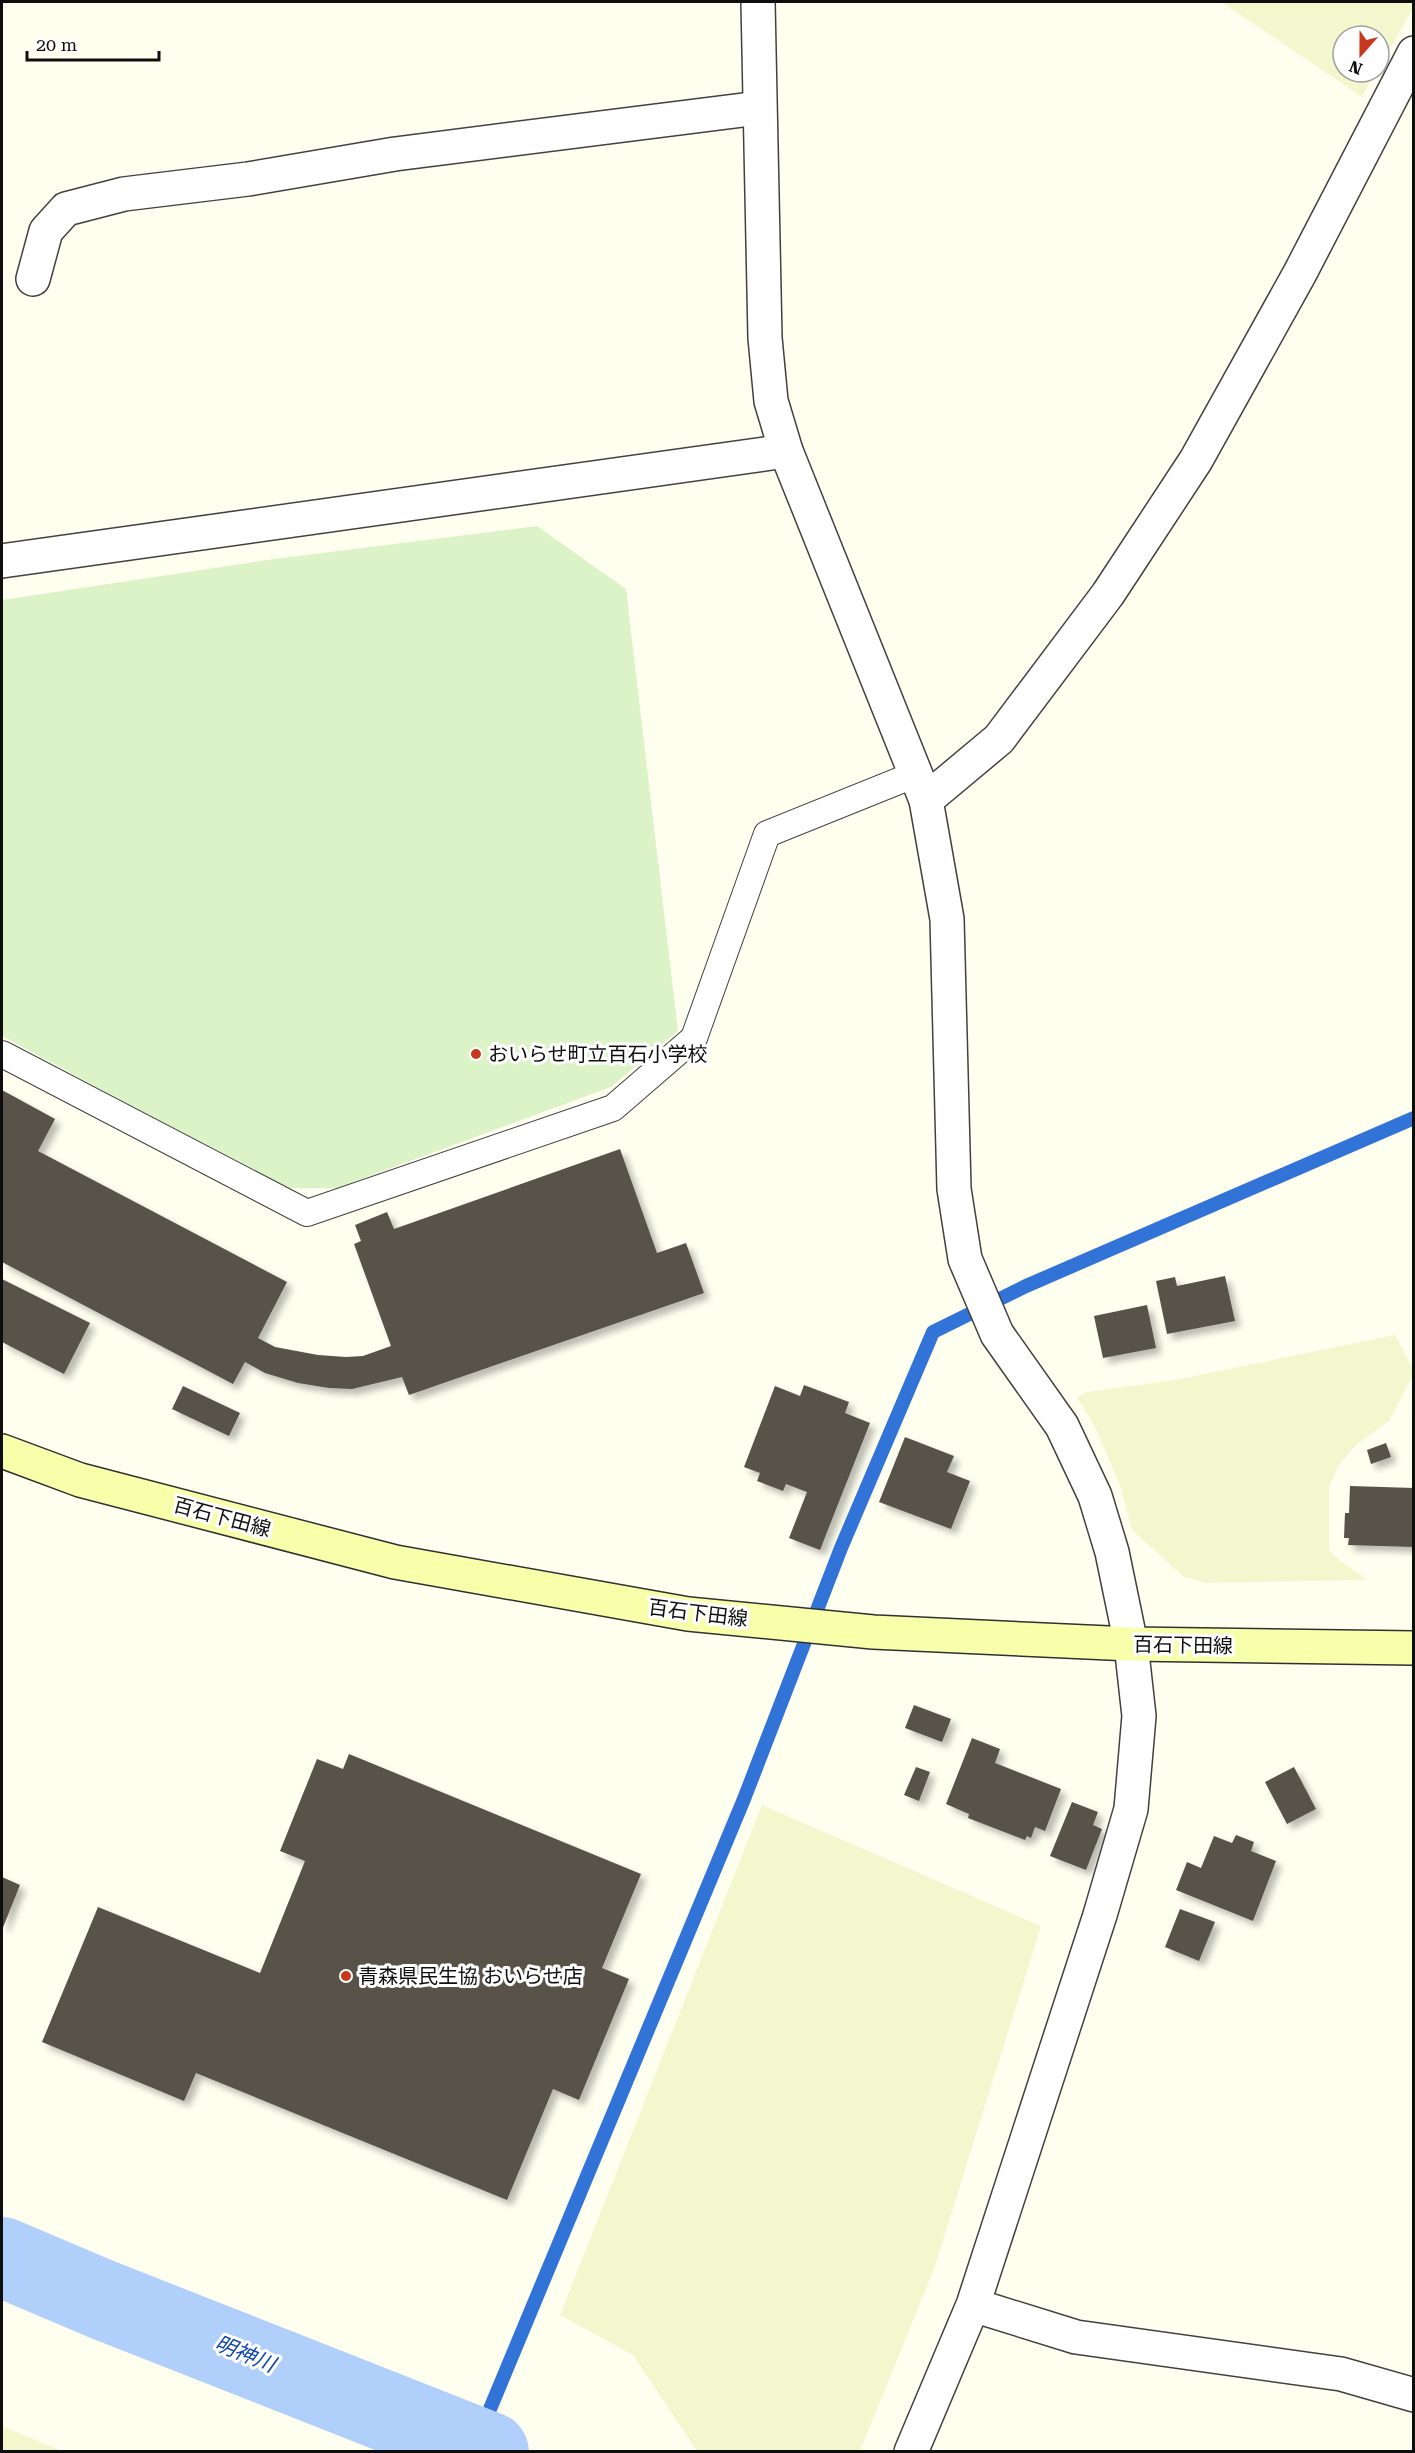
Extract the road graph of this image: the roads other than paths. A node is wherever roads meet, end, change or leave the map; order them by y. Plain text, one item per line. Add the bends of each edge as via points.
1 (758, 2) edge
2 (1413, 53) edge
3 (759, 108) junction
4 (33, 279) dead end
5 (786, 451) junction
6 (2, 561) edge
7 (921, 787) junction
8 (2, 1054) edge
9 (2, 1451) edge
10 (1131, 1644) junction
11 (1413, 1648) edge
12 (973, 2305) junction
13 (1413, 2395) edge
14 (911, 2451) edge

1 - 3 street
2 - 7 street via 1300,273 1190,469 1108,594 999,739
3 - 4 street via 396,154 248,179 124,194 66,209 46,231
3 - 5 street via 765,338 771,401
5 - 6 street
5 - 7 street
7 - 8 lane via 767,834 693,1038 614,1107 307,1214
7 - 10 street via 948,919 954,1189 965,1259 997,1334 1062,1426 1095,1496 1113,1552
9 - 10 main road, 百石下田線 via 80,1480 395,1562 677,1612 873,1632
10 - 11 main road, 百石下田線
10 - 12 street via 1139,1716 1131,1809
12 - 13 street via 1076,2337 1341,2374
12 - 14 street

